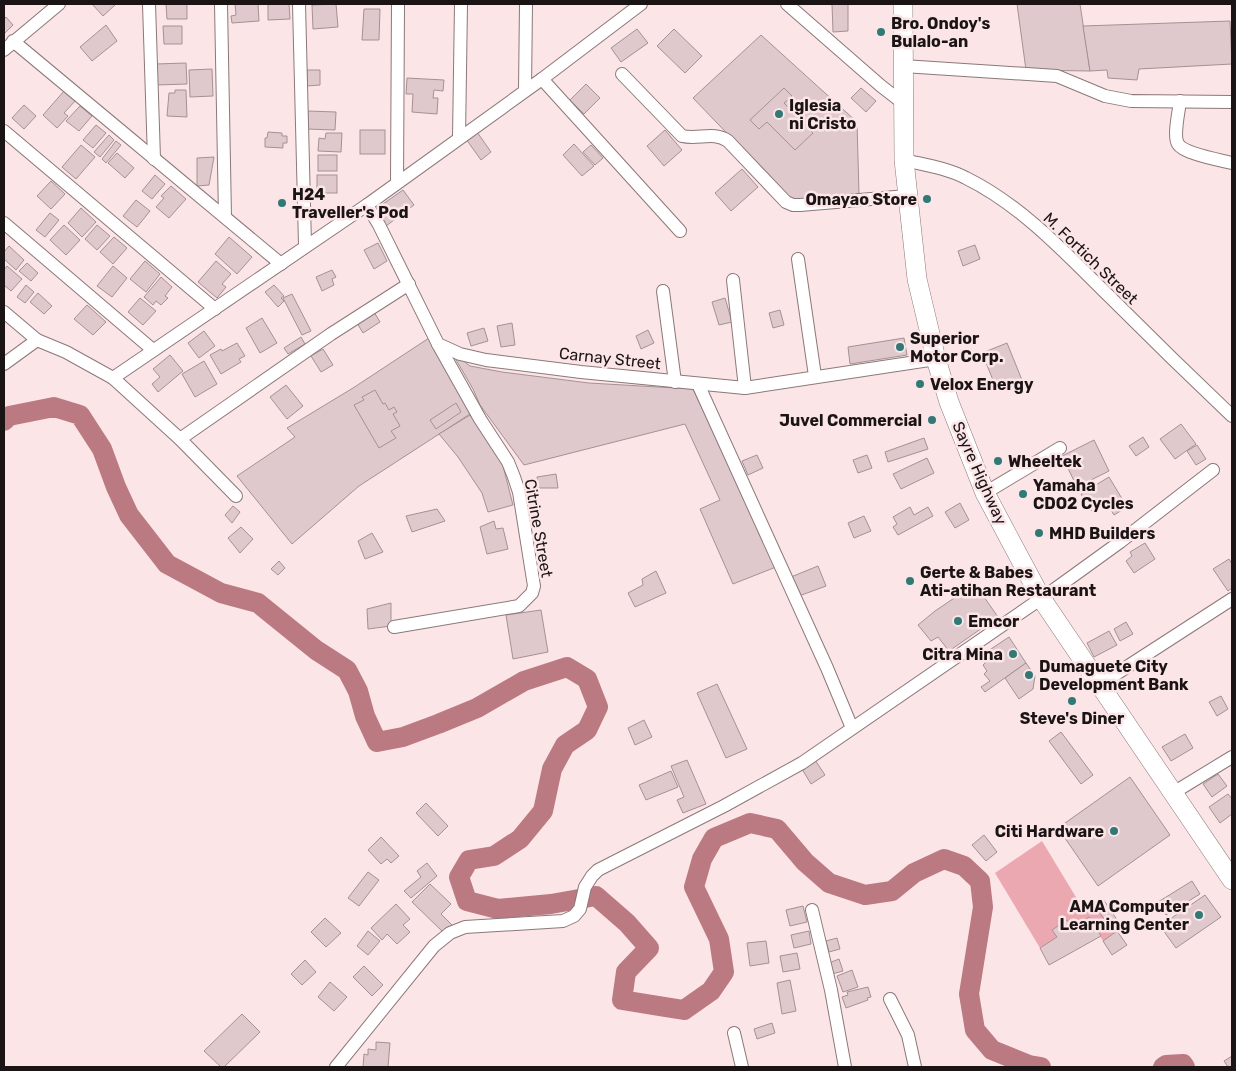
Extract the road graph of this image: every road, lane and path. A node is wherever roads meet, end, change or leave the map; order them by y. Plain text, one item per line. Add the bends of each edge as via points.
1 (59, 4) edge
2 (148, 4) edge
3 (221, 4) edge
4 (300, 4) edge
5 (398, 4) edge
6 (462, 4) edge
7 (526, 4) edge
8 (787, 4) edge
9 (903, 4) edge
10 (635, 5) edge
11 (8, 46) edge
12 (903, 66) junction
13 (622, 74) dead end
14 (542, 79) junction
15 (524, 90) junction
16 (1180, 101) junction
17 (1232, 102) edge
18 (903, 103) junction
19 (4, 131) edge
20 (459, 138) junction
21 (154, 159) junction
22 (904, 160) junction
23 (1232, 163) edge
24 (398, 182) junction
25 (907, 196) junction
26 (366, 205) junction
27 (226, 217) junction
28 (4, 223) edge
29 (680, 231) dead end
30 (305, 245) junction
31 (798, 259) dead end
32 (281, 264) junction
33 (733, 280) dead end
34 (409, 284) junction
35 (663, 291) dead end
36 (215, 309) junction
37 (4, 312) edge
38 (37, 340) junction
39 (438, 344) junction
40 (153, 350) junction
41 (936, 359) junction
42 (4, 364) edge
43 (815, 376) junction
44 (113, 378) junction
45 (675, 382) junction
46 (698, 384) junction
47 (745, 388) junction
48 (1232, 416) edge
49 (180, 439) junction
50 (1060, 448) dead end
51 (1213, 470) dead end
52 (985, 493) junction
53 (236, 496) dead end
54 (1041, 598) junction
55 (1232, 599) edge
56 (394, 627) dead end
57 (1099, 685) junction
58 (852, 728) junction
59 (1232, 757) edge
60 (1173, 793) junction
61 (1232, 880) edge
62 (812, 910) dead end
63 (890, 999) dead end
64 (734, 1033) dead end
65 (336, 1067) edge
66 (742, 1067) edge
67 (845, 1067) edge
68 (915, 1067) edge

1 - 11 street
2 - 21 street
3 - 27 street
4 - 30 street
5 - 24 street
6 - 20 street
7 - 15 street
8 - 18 street
9 - 12 highway, Sayre Highway
10 - 14 street
11 - 21 street
12 - 16 street via 1057,76 1105,96 1131,101
12 - 18 highway, Sayre Highway
13 - 25 street via 682,136 722,136 786,202 793,205
14 - 15 street
14 - 29 street
15 - 20 street
16 - 17 street
16 - 23 street via 1176,136 1182,149
18 - 22 highway, Sayre Highway
19 - 36 street
20 - 24 street
21 - 27 street
22 - 25 highway, Sayre Highway
22 - 48 street, M. Fortich Street via 966,178 1030,222
24 - 26 street
25 - 41 highway, Sayre Highway via 917,279
26 - 30 street
26 - 34 street
27 - 32 street
28 - 40 street
30 - 32 street
31 - 43 street
32 - 36 street
33 - 47 street
34 - 39 street
34 - 49 street via 330,334
35 - 45 street
36 - 40 street
37 - 38 street
38 - 42 street
38 - 44 street
39 - 45 street, Carnay Street via 460,354 486,360
39 - 56 street, Citrine Street via 514,477 534,586 532,593 519,606
40 - 44 street
41 - 43 street, Carnay Street
41 - 52 highway, Sayre Highway via 949,402
43 - 47 street, Carnay Street
44 - 49 street
45 - 46 street, Carnay Street
46 - 47 street, Carnay Street
46 - 58 street
49 - 53 street
50 - 52 street
51 - 54 street
52 - 54 highway, Sayre Highway
54 - 57 highway, Sayre Highway
54 - 58 street
55 - 57 street
57 - 60 highway, Sayre Highway
58 - 65 street via 802,763 598,870 585,887 580,909 574,916 564,921 465,927 450,932 434,946
59 - 60 street
60 - 61 highway, Sayre Highway
62 - 67 street
63 - 68 street via 908,1035
64 - 66 street

